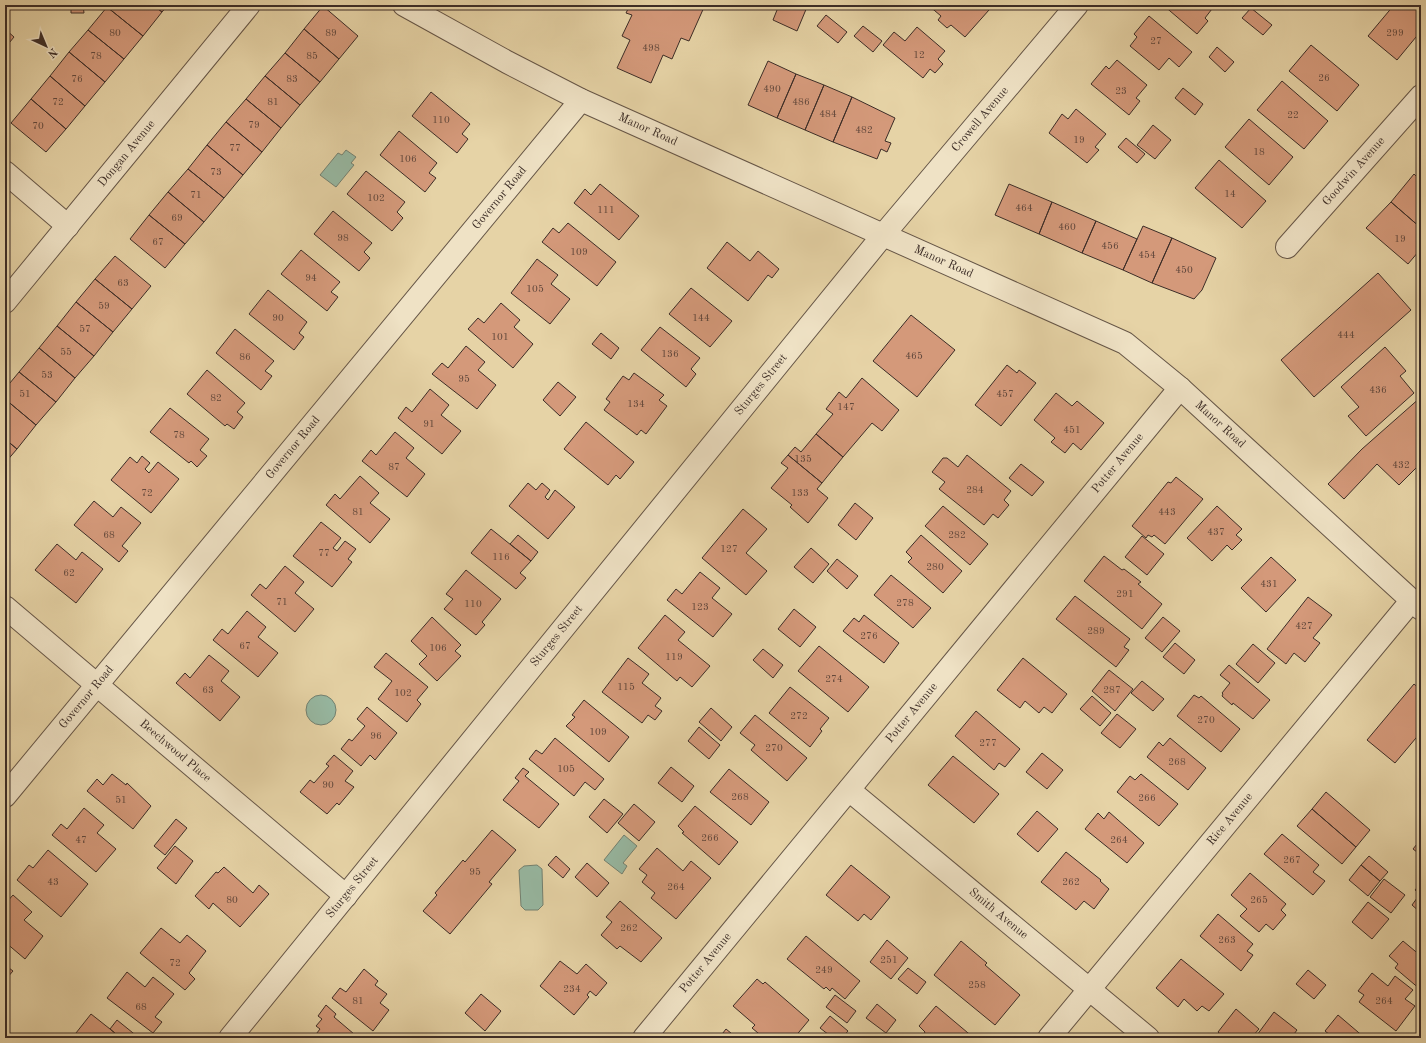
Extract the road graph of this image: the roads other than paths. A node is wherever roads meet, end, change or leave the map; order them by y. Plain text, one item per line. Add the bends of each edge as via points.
1 (249, 5) edge
2 (404, 5) edge
3 (1078, 5) edge
4 (1421, 96) edge
5 (581, 100) junction
6 (5, 172) edge
7 (68, 226) junction
8 (884, 234) junction
9 (1287, 247) dead end
10 (5, 302) edge
11 (1180, 388) junction
12 (1417, 605) edge
13 (5, 607) edge
14 (97, 685) junction
15 (849, 790) junction
16 (5, 796) edge
17 (346, 896) junction
18 (1090, 989) junction
19 (230, 1038) edge
20 (644, 1038) edge
21 (1049, 1038) edge
22 (1148, 1038) edge

1 - 7 street, Dongan Avenue
2 - 5 street, Manor Road
3 - 8 street, Crowell Avenue
4 - 9 street, Goodwin Avenue
5 - 8 street, Manor Road
5 - 14 street, Governor Road
6 - 7 street
7 - 10 street, Dongan Avenue
8 - 11 street, Manor Road via 1126,343
8 - 17 street, Sturges Street
11 - 12 street, Manor Road
11 - 15 street, Potter Avenue
12 - 18 street, Rice Avenue
13 - 14 street, Beechwood Place
14 - 16 street, Governor Road
14 - 17 street, Beechwood Place
15 - 18 street, Smith Avenue
15 - 20 street, Potter Avenue
17 - 19 street, Sturges Street
18 - 21 street, Rice Avenue
18 - 22 street, Smith Avenue

